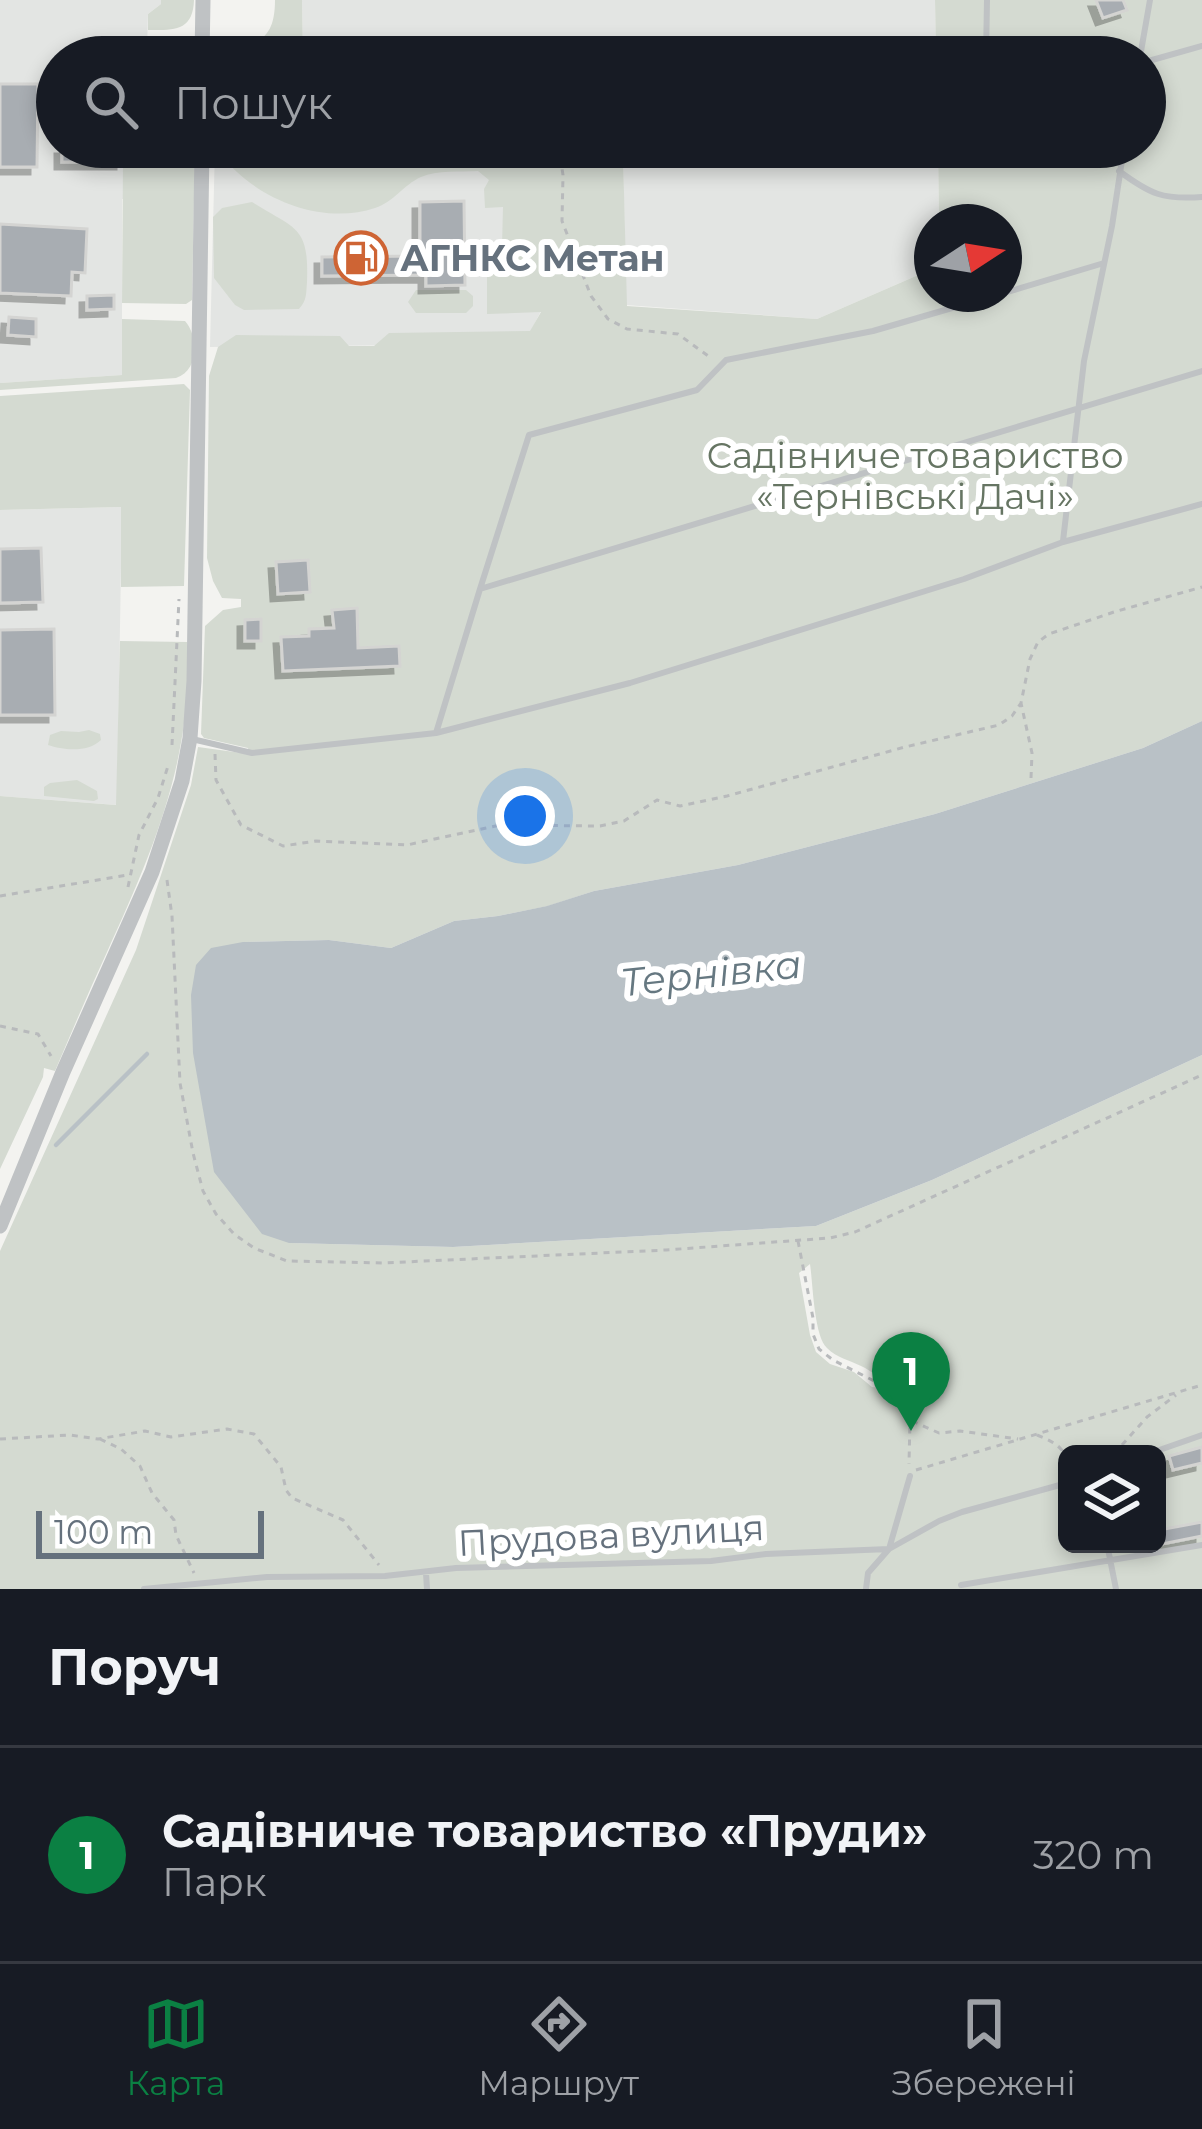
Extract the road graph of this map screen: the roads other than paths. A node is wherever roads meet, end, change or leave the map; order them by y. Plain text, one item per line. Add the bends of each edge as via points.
1 (202, 0) edge
2 (987, 0) edge
3 (1150, 0) edge
4 (202, 36) edge
5 (986, 36) edge
6 (1146, 36) edge
7 (1202, 46) edge
8 (1166, 55) edge
9 (202, 168) edge
10 (1120, 168) edge
11 (1119, 171) junction
12 (1202, 197) edge
13 (1104, 263) junction
14 (1022, 287) edge
15 (938, 312) edge
16 (1202, 371) edge
17 (1079, 407) junction
18 (1202, 504) edge
19 (1063, 542) junction
20 (480, 589) junction
21 (436, 733) junction
22 (190, 738) junction
23 (0, 1226) edge
24 (1202, 1436) edge
25 (1166, 1448) edge
26 (910, 1477) road end
27 (1058, 1485) edge
28 (1202, 1545) edge
29 (889, 1550) junction
30 (1108, 1553) edge
31 (1110, 1562) junction
32 (426, 1573) junction
33 (961, 1585) dead end
34 (145, 1589) edge
35 (427, 1589) edge
36 (866, 1589) edge
37 (1116, 1589) edge

1 - 4 street
2 - 5 lane
3 - 6 lane
7 - 8 lane
9 - 22 street
10 - 11 lane
11 - 12 lane via 1173,199
11 - 13 lane
13 - 14 lane
13 - 17 lane
15 - 20 lane via 726,360 697,390 530,434
16 - 17 lane
17 - 19 lane
17 - 20 lane
18 - 19 lane
19 - 21 lane via 631,683
20 - 21 lane
21 - 22 lane via 252,752
22 - 23 street via 152,872
24 - 25 lane
26 - 29 lane
27 - 29 lane, Прудова вулиця via 938,1521
28 - 31 lane
29 - 32 lane, Прудова вулиця
29 - 36 lane via 868,1573
30 - 31 lane
31 - 33 lane
31 - 37 lane
32 - 34 lane, Прудова вулиця
32 - 35 lane

